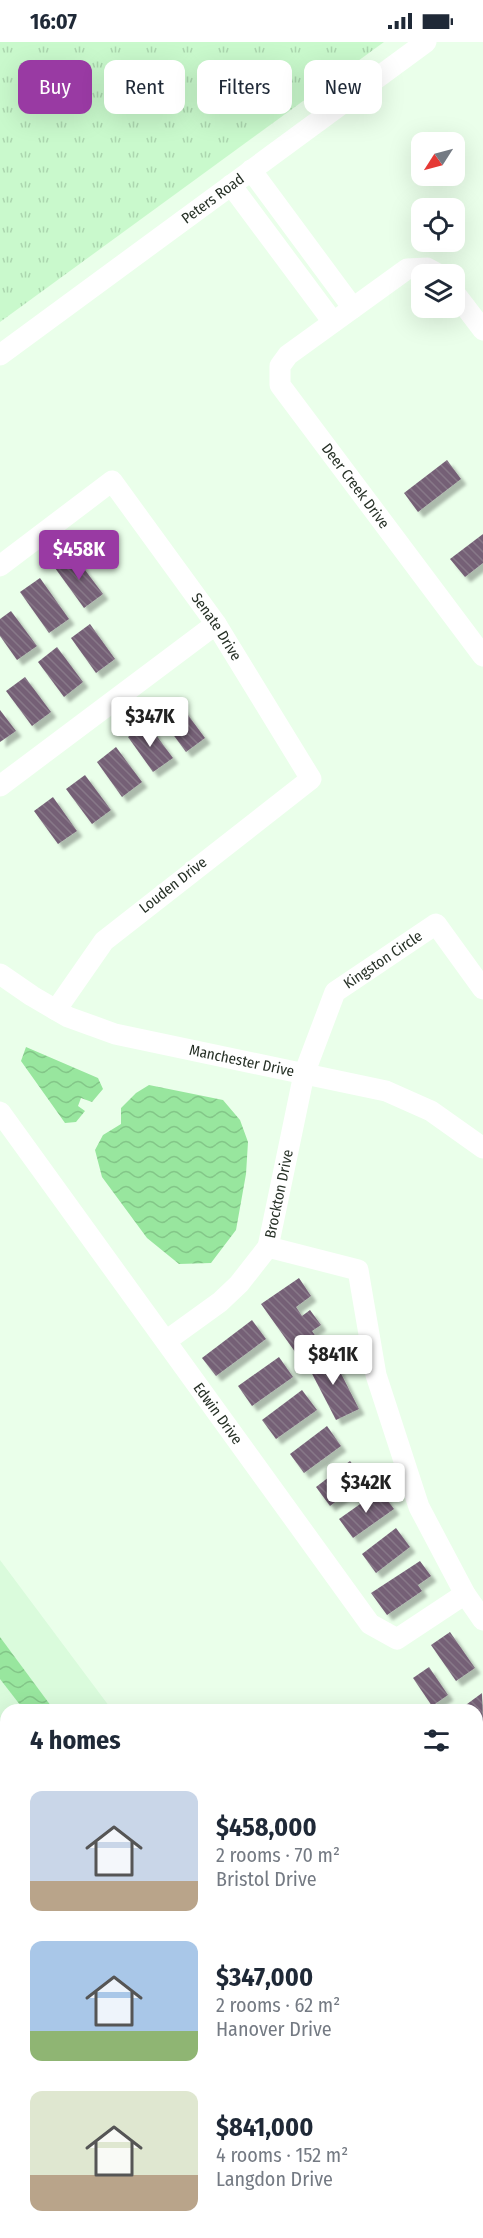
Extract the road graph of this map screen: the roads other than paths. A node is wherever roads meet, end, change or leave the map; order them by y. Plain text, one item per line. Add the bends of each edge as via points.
1 (426, 42) edge
2 (250, 170) junction
3 (231, 184) junction
4 (411, 269) edge
5 (465, 306) edge
6 (353, 308) junction
7 (333, 322) junction
8 (483, 330) edge
9 (0, 355) edge
10 (0, 566) edge
11 (216, 624) junction
12 (483, 656) edge
13 (311, 779) joint
14 (0, 786) edge
15 (0, 974) edge
16 (483, 989) edge
17 (56, 1010) junction
18 (304, 1074) junction
19 (0, 1112) edge
20 (483, 1148) edge
21 (268, 1247) junction
22 (166, 1341) junction
23 (465, 1594) junction
24 (483, 1620) edge

1 - 2 street, Peters Road
2 - 3 street, Peters Road
2 - 6 street
3 - 7 street
3 - 9 street, Peters Road
4 - 6 street, Deer Creek Drive
5 - 8 street
6 - 7 street, Deer Creek Drive
7 - 12 street, Deer Creek Drive via 288,355 280,366 280,385
10 - 11 street, Senate Drive via 112,481
11 - 13 street, Senate Drive
11 - 14 street
13 - 17 street, Louden Drive via 110,935
15 - 17 street, Manchester Drive
16 - 18 street, Kingston Circle via 436,924 335,992
17 - 18 street, Manchester Drive via 115,1034
18 - 20 street, Manchester Drive via 386,1091 431,1111
18 - 21 street, Brockton Drive
19 - 22 street, Edwin Drive
21 - 22 street, Brockton Drive via 220,1302
21 - 23 street via 358,1270 376,1375 419,1507
22 - 23 street, Edwin Drive via 370,1624 397,1639
23 - 24 street

